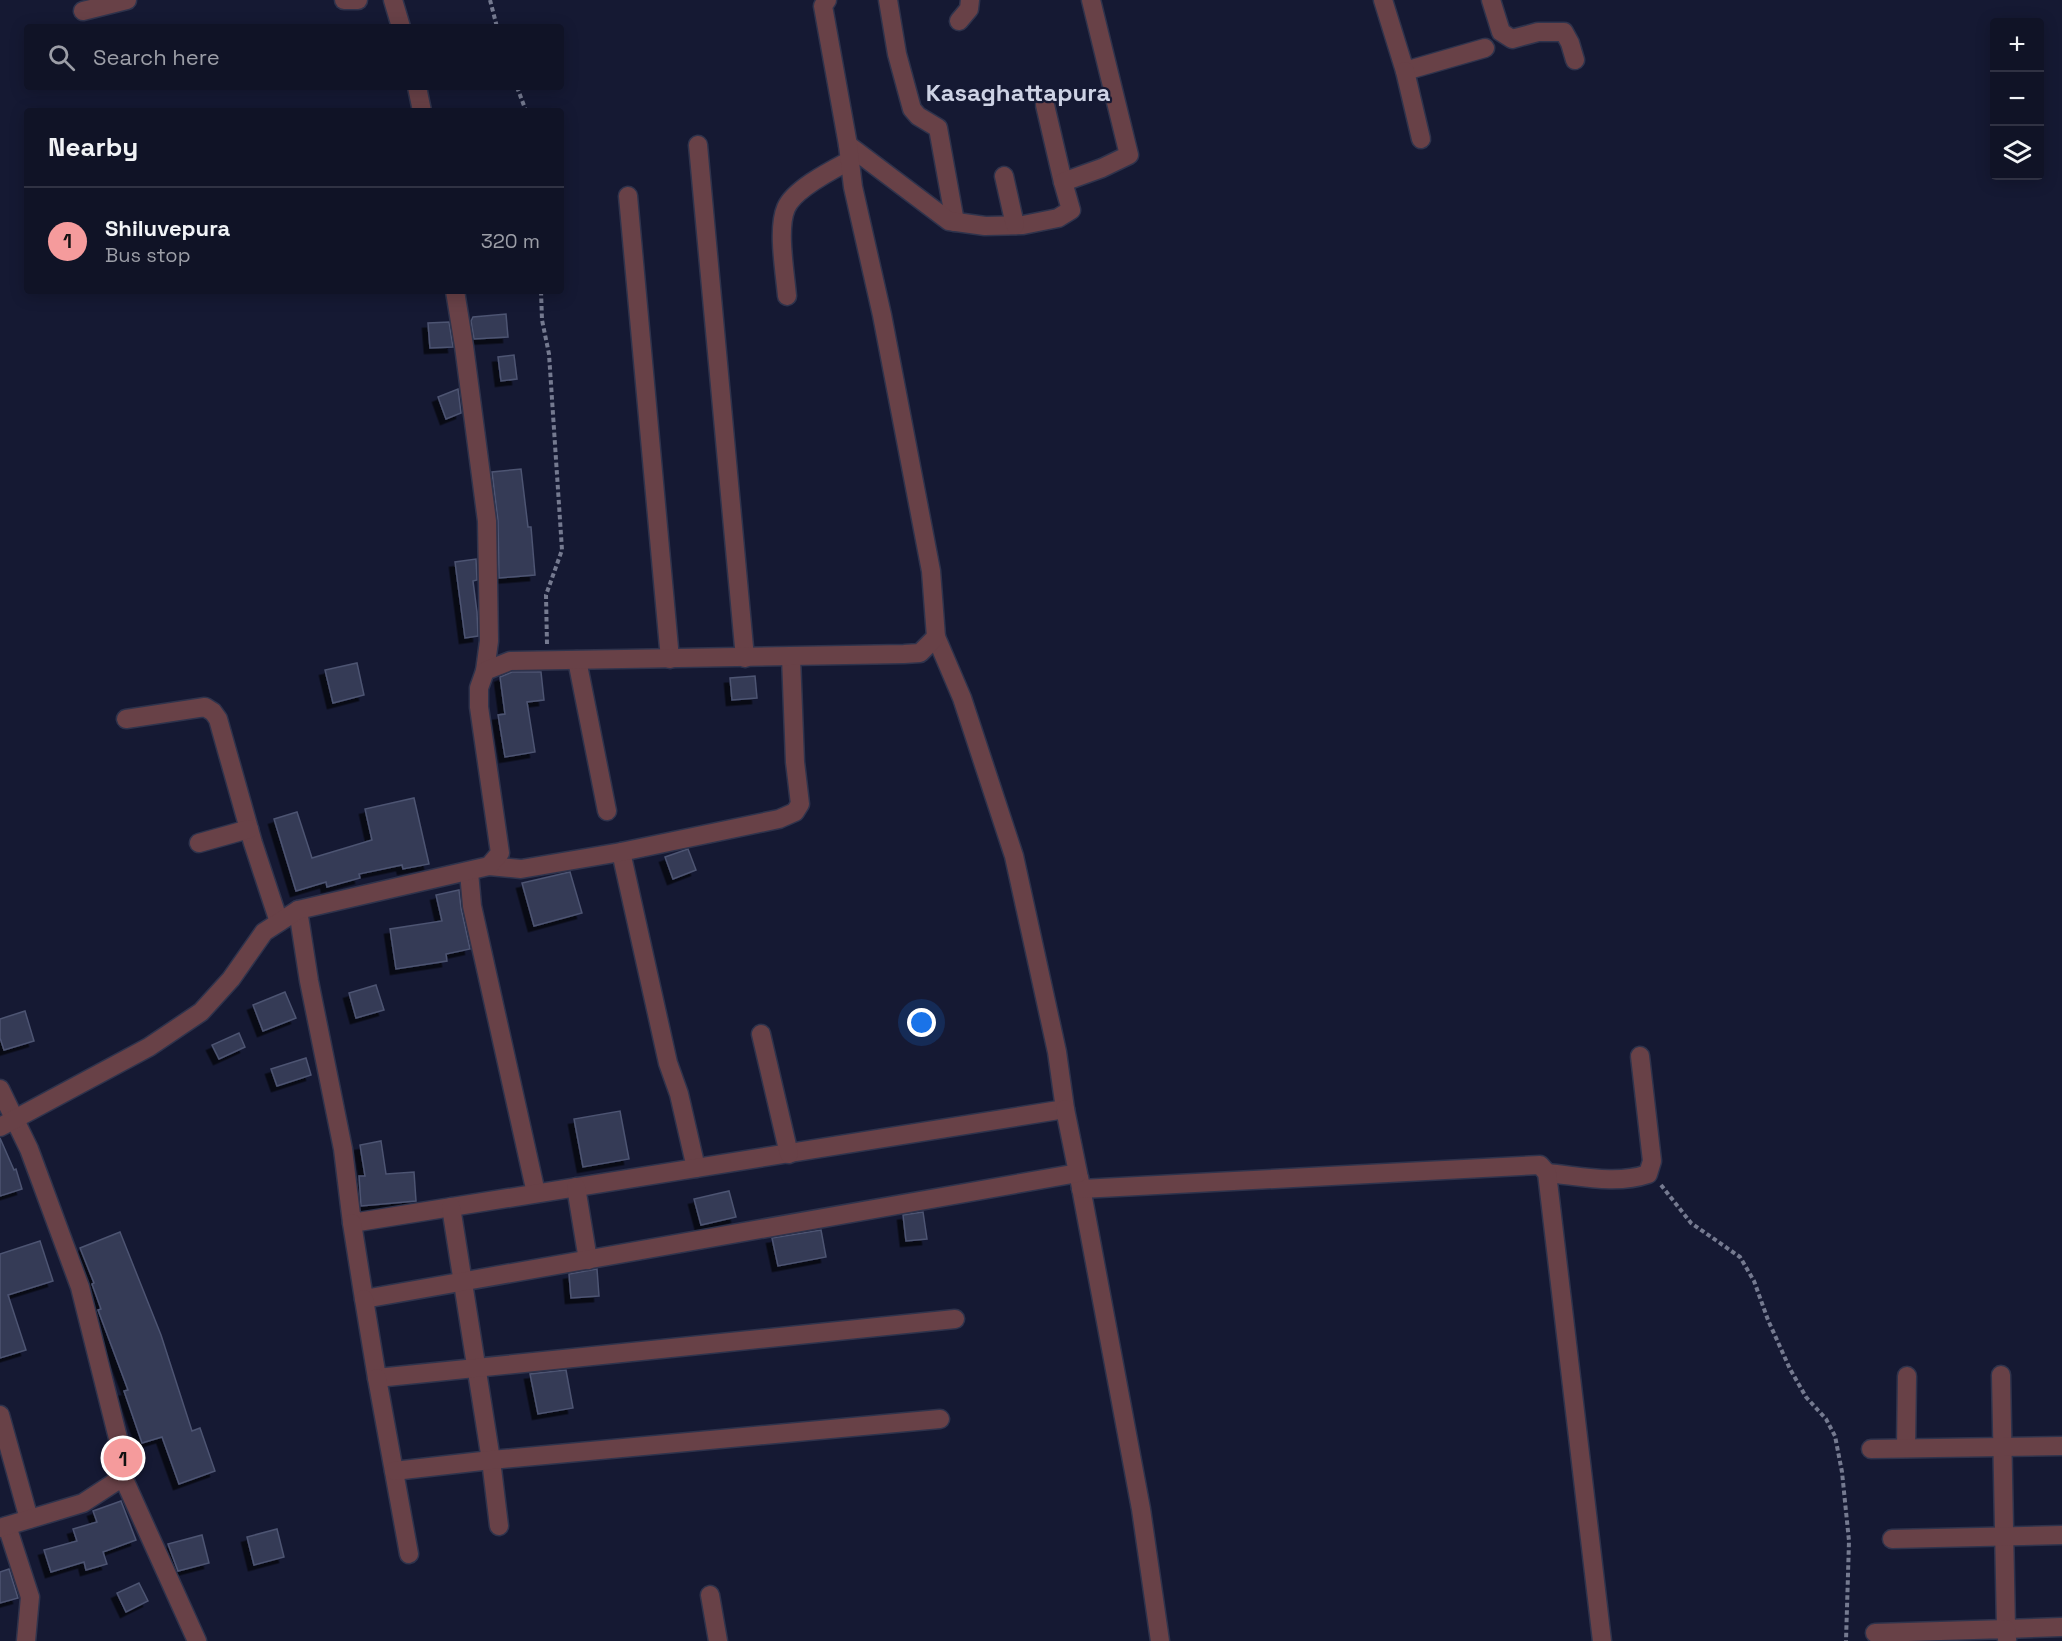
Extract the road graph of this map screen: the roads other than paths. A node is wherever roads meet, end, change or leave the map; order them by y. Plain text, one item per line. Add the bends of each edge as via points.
1 (344, 0) edge
2 (358, 0) edge
3 (393, 0) edge
4 (827, 0) edge
5 (888, 0) edge
6 (970, 0) edge
7 (1091, 0) edge
8 (1383, 0) edge
9 (1491, 0) edge
10 (119, 1) edge
11 (83, 11) dead end
12 (959, 21) dead end
13 (400, 24) edge
14 (1485, 48) dead end
15 (1575, 60) dead end
16 (1405, 71) junction
17 (418, 90) edge
18 (1045, 105) dead end
19 (421, 108) edge
20 (1421, 139) dead end
21 (699, 144) dead end
22 (849, 153) junction
23 (1004, 176) dead end
24 (1063, 182) junction
25 (628, 196) dead end
26 (955, 222) junction
27 (1015, 225) junction
28 (455, 294) edge
29 (787, 296) dead end
30 (936, 637) junction
31 (791, 657) junction
32 (745, 658) junction
33 (670, 659) junction
34 (578, 660) junction
35 (485, 671) junction
36 (126, 719) dead end
37 (607, 811) dead end
38 (249, 829) junction
39 (199, 843) dead end
40 (621, 852) junction
41 (489, 866) junction
42 (469, 872) junction
43 (298, 910) junction
44 (279, 922) junction
45 (761, 1034) dead end
46 (1640, 1056) dead end
47 (0, 1089) edge
48 (1065, 1109) junction
49 (7, 1124) edge
50 (789, 1154) junction
51 (696, 1168) junction
52 (1547, 1173) junction
53 (1080, 1181) junction
54 (576, 1187) junction
55 (536, 1193) junction
56 (451, 1207) junction
57 (352, 1223) junction
58 (588, 1260) junction
59 (464, 1282) junction
60 (364, 1299) junction
61 (955, 1319) dead end
62 (476, 1368) junction
63 (1907, 1376) dead end
64 (2001, 1376) dead end
65 (377, 1378) junction
66 (0, 1415) edge
67 (940, 1419) dead end
68 (2002, 1446) junction
69 (2062, 1446) edge
70 (1906, 1448) junction
71 (1871, 1449) dead end
72 (491, 1460) junction
73 (394, 1471) junction
74 (123, 1477) junction
75 (29, 1520) junction
76 (499, 1526) dead end
77 (4, 1527) edge
78 (2062, 1535) edge
79 (2005, 1537) junction
80 (1892, 1539) dead end
81 (410, 1554) dead end
82 (710, 1595) dead end
83 (2062, 1626) edge
84 (1875, 1633) dead end
85 (2007, 1635) edge
86 (26, 1641) edge
87 (197, 1641) edge
88 (718, 1641) edge
89 (1160, 1641) edge
90 (1602, 1641) edge

1 - 2 street
3 - 13 street
4 - 22 street via 823,6
5 - 26 street via 912,109 938,129
6 - 12 street via 969,9
7 - 24 street via 1129,155
8 - 16 street
9 - 15 street via 1501,32 1512,39 1538,32 1564,32
10 - 11 street
14 - 16 street
16 - 20 street
17 - 19 street
18 - 24 street
21 - 32 street
22 - 26 street
22 - 29 street via 786,208 782,230
22 - 30 street via 931,571
23 - 27 street
24 - 27 street via 1071,210 1058,218
25 - 33 street
26 - 27 street
28 - 35 street via 487,521 489,641
30 - 31 street via 920,653
30 - 48 street via 962,698 1014,856 1057,1052
31 - 32 street
31 - 40 street via 800,804 795,812 779,819
32 - 33 street
33 - 34 street
34 - 35 street via 510,661
34 - 37 street
35 - 41 street via 479,688 480,707 500,853
36 - 38 street via 205,707 213,712
38 - 39 street
38 - 44 street
40 - 41 street via 521,869
40 - 51 street
41 - 42 street
42 - 43 street
42 - 55 street via 472,906
43 - 44 street
43 - 57 street via 343,1149
44 - 49 street via 264,932 201,1012 149,1047
45 - 50 street
46 - 52 street via 1652,1161 1648,1174 1591,1178
47 - 49 street
48 - 50 street
48 - 53 street
49 - 74 street via 29,1149 80,1287 123,1458
50 - 51 street
51 - 54 street
52 - 53 street via 1540,1165
52 - 90 street
53 - 58 street
53 - 89 street via 1141,1509
54 - 55 street
54 - 58 street
55 - 56 street
56 - 57 street
56 - 59 street
57 - 60 street
58 - 59 street
59 - 60 street
59 - 62 street
60 - 65 street
61 - 62 street
62 - 65 street
62 - 72 street
63 - 70 street
64 - 68 street
65 - 73 street
66 - 75 street
67 - 72 street
68 - 69 street
68 - 70 street
68 - 79 street
70 - 71 street
72 - 73 street
72 - 76 street
73 - 81 street
74 - 75 street via 83,1503
74 - 87 street
75 - 77 street
77 - 86 street via 30,1597
78 - 79 street
79 - 80 street
79 - 85 street
82 - 88 street
83 - 85 street
84 - 85 street

